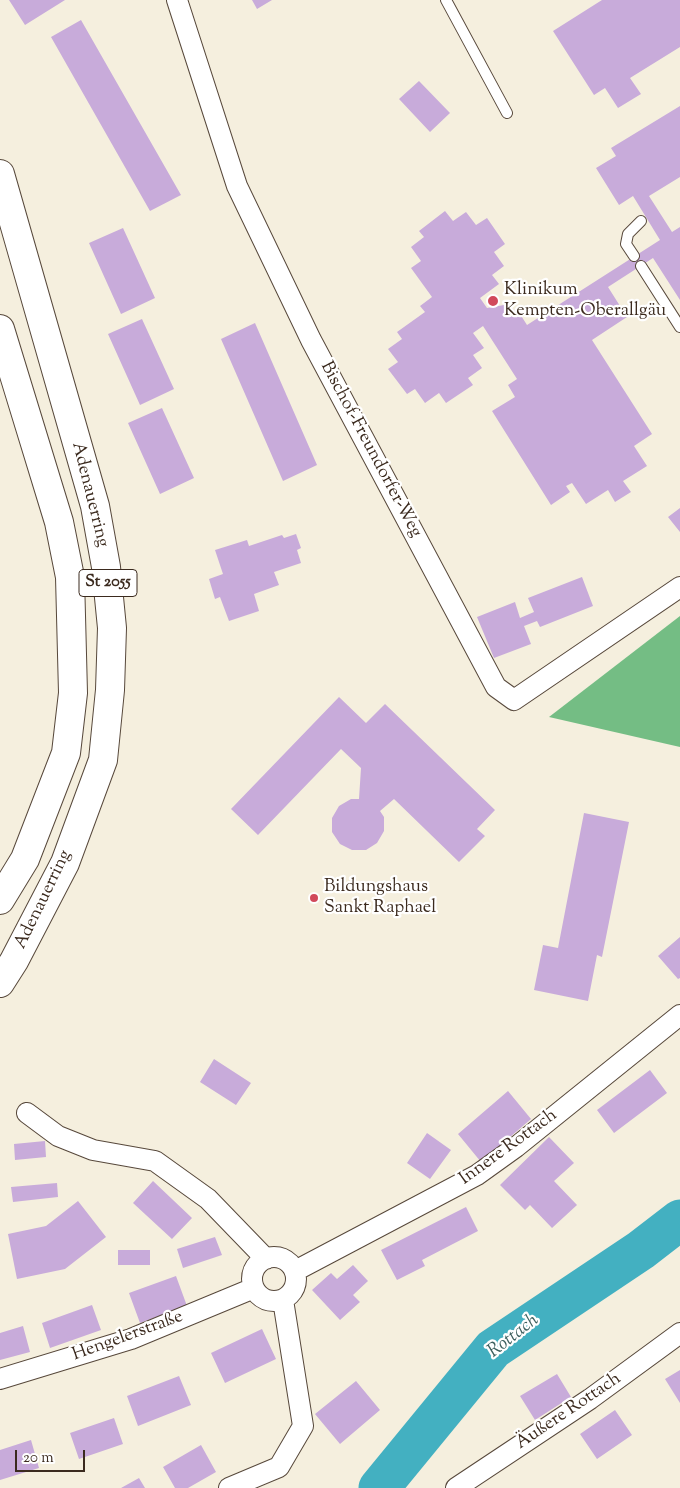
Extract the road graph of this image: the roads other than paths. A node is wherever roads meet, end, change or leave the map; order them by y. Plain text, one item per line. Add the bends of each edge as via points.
1 (176, 0) edge
2 (446, 0) edge
3 (507, 113) dead end
4 (0, 174) edge
5 (641, 221) dead end
6 (634, 256) dead end
7 (640, 266) dead end
8 (680, 327) edge
9 (0, 330) edge
10 (680, 587) edge
11 (0, 900) edge
12 (0, 983) edge
13 (680, 1015) edge
14 (27, 1113) dead end
15 (266, 1259) junction
16 (295, 1271) junction
17 (254, 1288) junction
18 (283, 1300) junction
19 (680, 1333) edge
20 (0, 1379) edge
21 (229, 1488) edge
22 (456, 1488) edge

1 - 10 street, Bischof-Freundorfer-Weg via 237,186 311,340 496,687 514,700
2 - 3 lane
4 - 12 main road, Adenauerring / St 2055 via 95,506 112,628 103,760 65,863
5 - 6 lane via 628,234 626,244
7 - 8 lane
9 - 11 main road, Adenauerring / St 2055 via 61,531 70,577 73,693 66,753 25,859
13 - 16 street, Innere Rottach via 477,1175
14 - 15 street via 58,1136 93,1150 155,1161 208,1199
15 - 16 street via 278,1257
15 - 17 street via 252,1276
16 - 18 street via 297,1282 292,1293
17 - 18 street via 261,1297
17 - 20 street, Hengelerstraße via 131,1339
18 - 21 street via 303,1426 279,1467
19 - 22 street, Äußere Rottach via 590,1399

